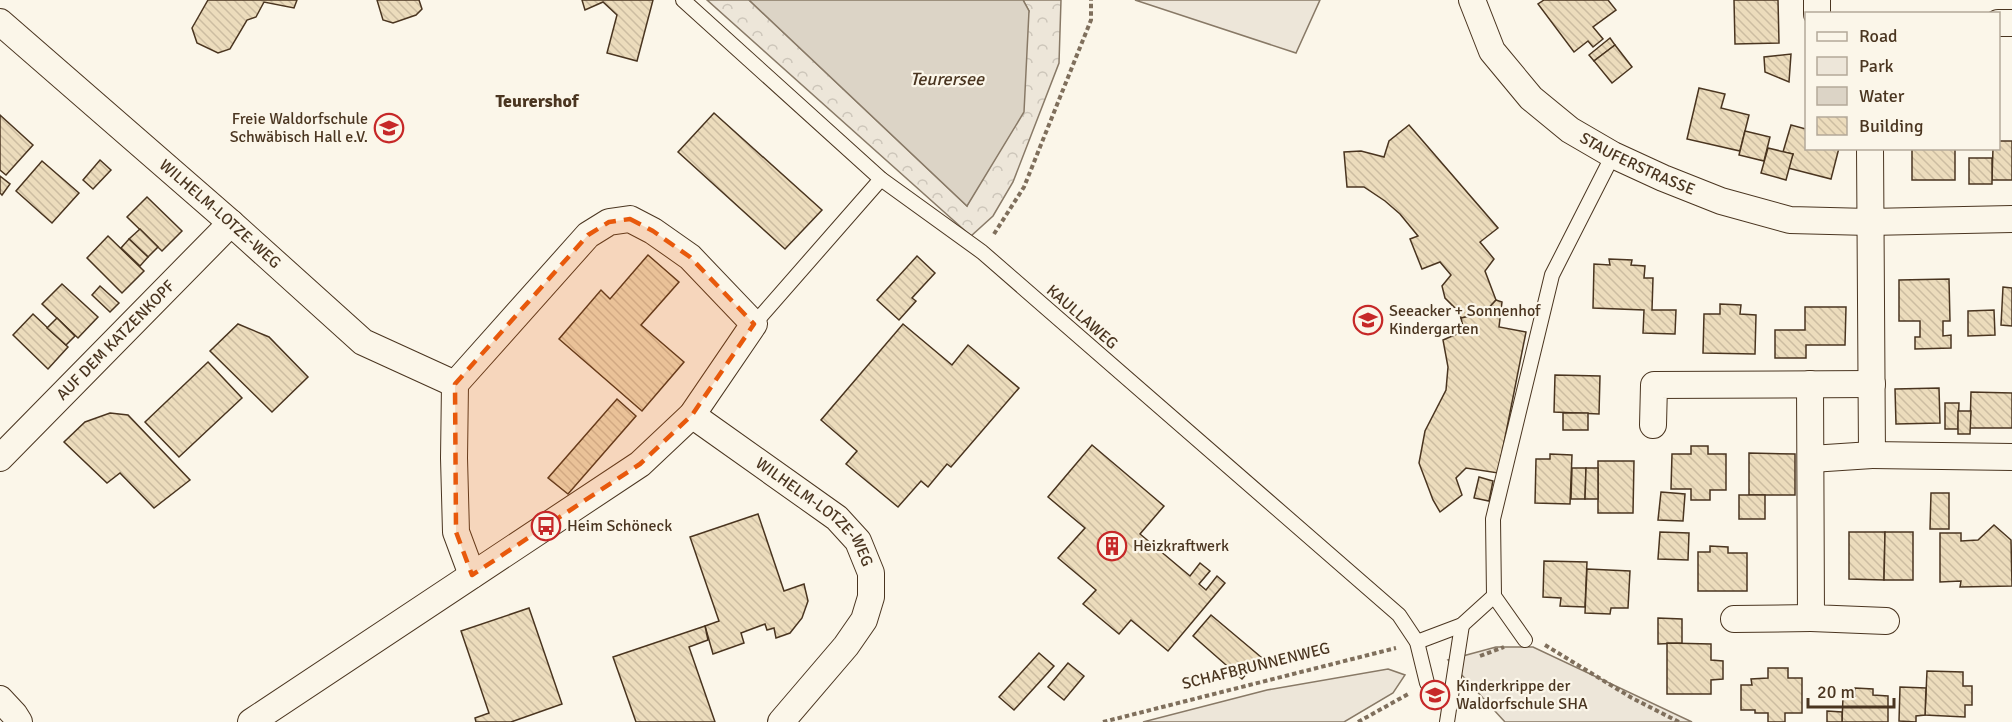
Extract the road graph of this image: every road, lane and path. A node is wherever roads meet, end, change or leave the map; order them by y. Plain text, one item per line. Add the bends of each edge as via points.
1 (683, 0) edge
2 (1091, 0) edge
3 (1472, 0) edge
4 (0, 22) edge
5 (1870, 150) edge
6 (1613, 155) junction
7 (881, 179) junction
8 (2012, 219) edge
9 (1869, 222) junction
10 (231, 223) junction
11 (982, 252) junction
12 (754, 324) junction
13 (455, 384) junction
14 (1810, 384) junction
15 (1872, 384) junction
16 (692, 415) junction
17 (1653, 425) dead end
18 (1872, 455) junction
19 (2012, 457) edge
20 (0, 458) edge
21 (1811, 459) junction
22 (472, 575) junction
23 (1494, 596) junction
24 (1811, 618) junction
25 (1734, 619) dead end
26 (1886, 621) dead end
27 (1462, 625) junction
28 (1525, 640) junction
29 (1417, 642) junction
30 (1456, 671) junction
31 (1427, 683) joint
32 (0, 699) edge
33 (19, 722) edge
34 (251, 722) edge
35 (781, 722) edge
36 (1103, 722) edge
37 (1358, 722) edge
38 (1447, 722) edge
39 (1679, 722) edge

1 - 7 lane, KAULLAWEG
2 - 11 path via 1091,20 1024,187
3 - 6 street, STAUFERSTRASSE via 1492,51 1531,98 1570,130
4 - 10 street, WILHELM-LOTZE-WEG
5 - 9 street
6 - 9 street, STAUFERSTRASSE via 1721,201 1790,220
6 - 23 lane via 1552,274 1493,519
7 - 11 lane, KAULLAWEG
7 - 12 lane
8 - 9 street, STAUFERSTRASSE
9 - 15 street
10 - 13 street, WILHELM-LOTZE-WEG via 363,342
10 - 20 street, AUF DEM KATZENKOPF
11 - 29 lane, KAULLAWEG via 1399,615
12 - 13 street via 690,257 630,219 609,222 588,236
12 - 16 street
13 - 22 street via 456,532
14 - 15 street
14 - 17 street via 1654,385
14 - 21 street
15 - 18 street
16 - 22 street via 640,464
16 - 35 street, WILHELM-LOTZE-WEG via 837,518 858,541 871,573 871,597 864,620
18 - 19 street
18 - 21 street
21 - 24 street
22 - 34 street
23 - 27 lane
23 - 28 lane
24 - 25 street
24 - 26 street
27 - 29 lane
27 - 30 lane
28 - 30 path via 1482,654
28 - 39 path via 1544,644
29 - 31 lane, KAULLAWEG
29 - 36 path, SCHAFBRUNNENWEG
30 - 38 lane
31 - 37 path
32 - 33 street

